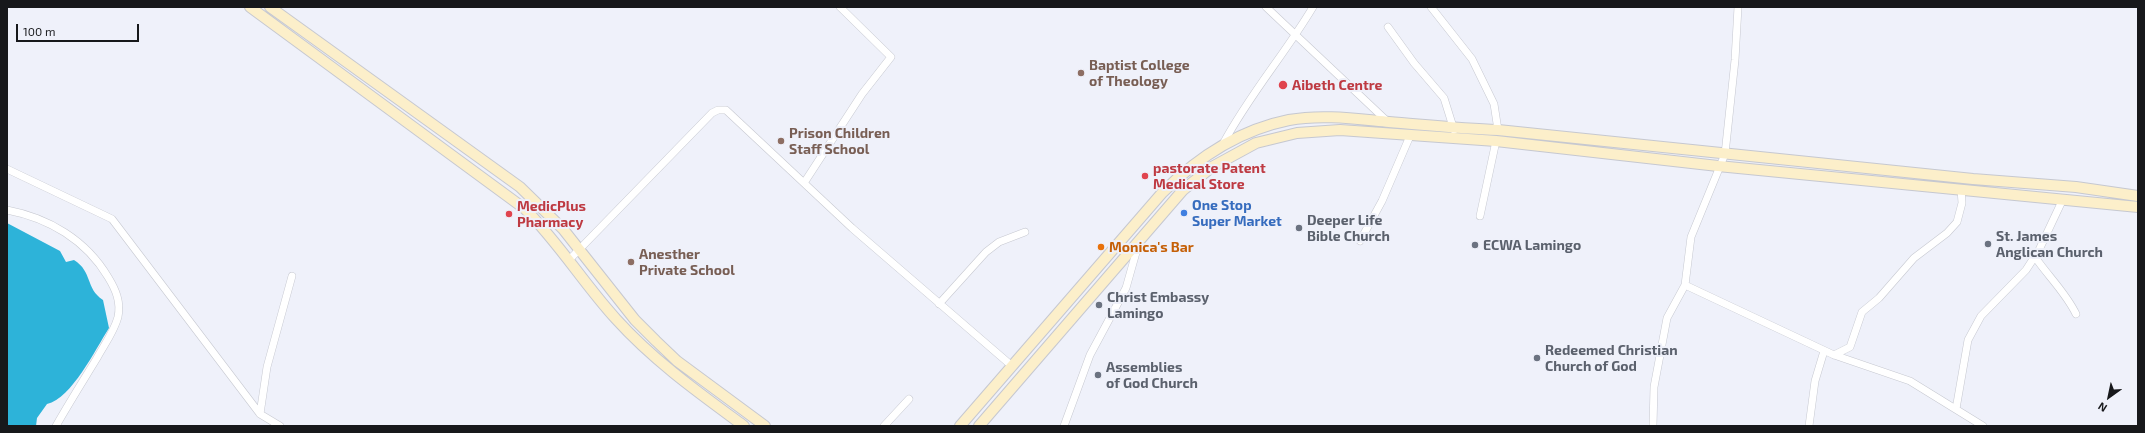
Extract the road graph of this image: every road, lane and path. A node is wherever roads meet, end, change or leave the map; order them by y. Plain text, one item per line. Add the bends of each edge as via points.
1 (250, 7) edge
2 (270, 7) edge
3 (840, 7) edge
4 (1266, 7) edge
5 (1313, 7) edge
6 (1431, 7) edge
7 (1738, 7) edge
8 (1388, 27) dead end
9 (1296, 35) junction
10 (1388, 122) junction
11 (1453, 128) junction
12 (1498, 130) junction
13 (1410, 136) junction
14 (1456, 139) junction
15 (1496, 141) junction
16 (1224, 144) junction
17 (1725, 154) junction
18 (1718, 166) junction
19 (7, 169) edge
20 (804, 183) junction
21 (1961, 190) junction
22 (2138, 196) edge
23 (2063, 199) junction
24 (2138, 207) edge
25 (7, 210) edge
26 (1480, 216) dead end
27 (1025, 232) dead end
28 (1139, 241) junction
29 (1360, 241) dead end
30 (578, 249) junction
31 (2035, 257) junction
32 (569, 260) junction
33 (292, 276) dead end
34 (1685, 285) junction
35 (938, 304) junction
36 (2076, 314) dead end
37 (1824, 351) junction
38 (1834, 356) junction
39 (1012, 366) junction
40 (909, 399) dead end
41 (1956, 409) junction
42 (260, 414) junction
43 (56, 426) edge
44 (280, 426) edge
45 (744, 426) edge
46 (765, 426) edge
47 (884, 426) edge
48 (960, 426) edge
49 (979, 426) edge
50 (1064, 426) edge
51 (1653, 426) edge
52 (1809, 426) edge
53 (1983, 426) edge

1 - 32 main road via 510,197 540,224
2 - 30 main road via 520,187 553,218
3 - 20 street via 891,57 862,94
4 - 9 street
5 - 9 street
6 - 12 street via 1472,59 1494,104
7 - 17 street
8 - 11 street via 1444,98
9 - 10 street
9 - 16 street via 1238,116
10 - 11 main road
10 - 16 main road via 1327,118 1290,120 1270,125
11 - 12 main road
11 - 14 street
12 - 17 main road
13 - 14 main road
13 - 28 main road via 1362,130 1316,131 1256,143 1195,179
13 - 29 street via 1382,201
14 - 15 main road
15 - 18 main road
15 - 26 street
16 - 39 main road via 1200,159 1162,193
17 - 18 street
17 - 22 main road
18 - 21 main road
18 - 34 street via 1715,182 1691,237
19 - 42 street via 112,219
20 - 30 street via 726,110 718,110 712,113
20 - 35 street
21 - 23 main road
21 - 38 street via 1962,203 1957,222 1947,233 1914,258 1879,298 1862,312 1850,347
23 - 24 main road
23 - 31 street
25 - 43 street via 56,226 77,240 98,260 116,291 119,307 112,332
27 - 35 street via 999,242 986,252
28 - 49 main road
28 - 50 street via 1126,288 1090,354
30 - 32 street
30 - 46 main road via 635,320 677,361
31 - 36 street via 2052,282 2070,301
31 - 41 street via 2026,270 1981,316 1968,340
32 - 45 main road via 601,302 652,356
33 - 42 street via 267,367
34 - 37 street
34 - 51 street via 1667,318 1654,387
35 - 39 street
37 - 38 street
37 - 52 street
38 - 41 street via 1910,381
39 - 48 main road
40 - 47 street
41 - 53 street
42 - 44 street

